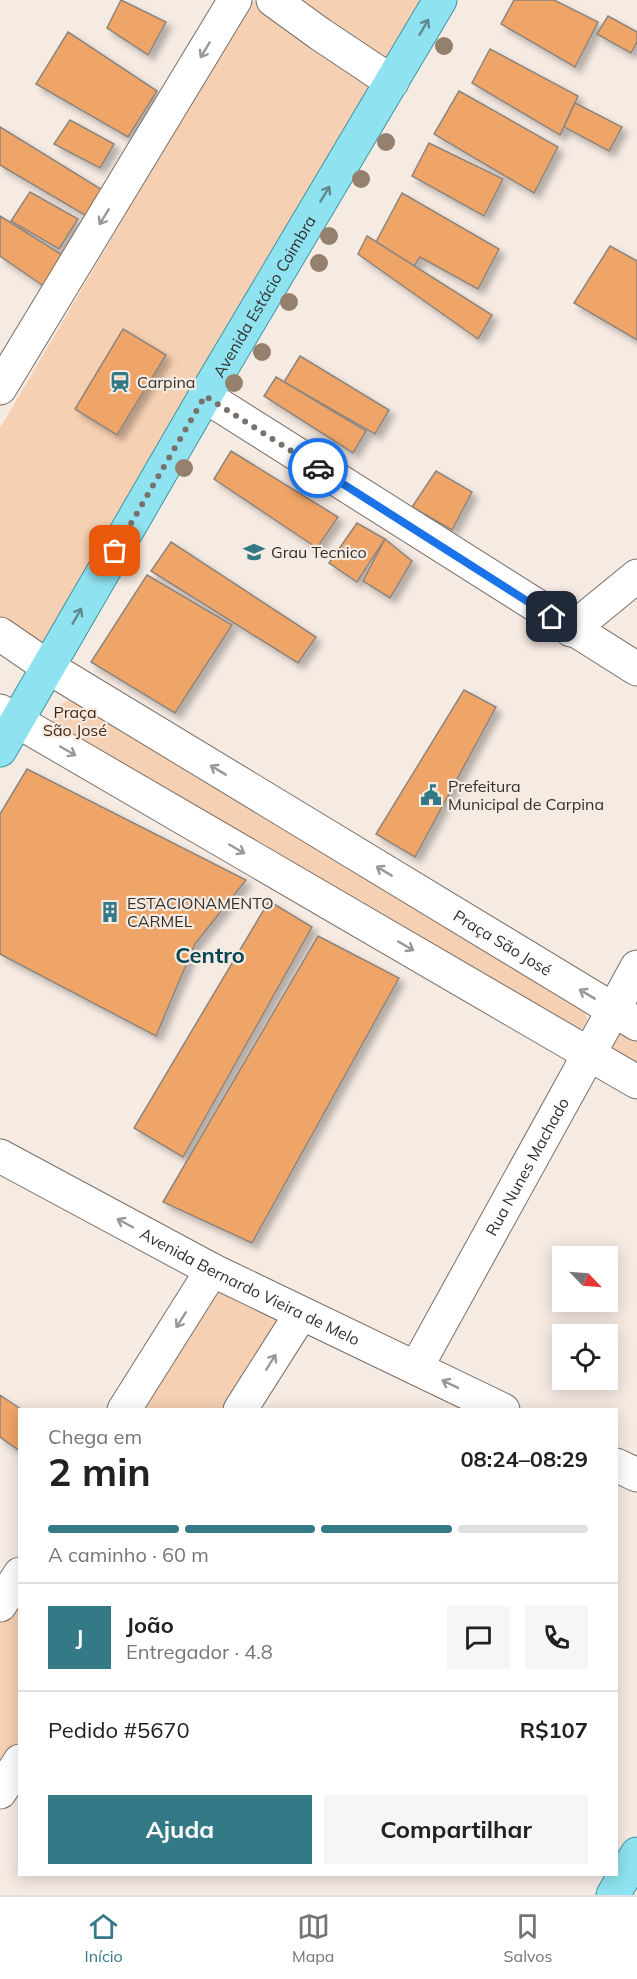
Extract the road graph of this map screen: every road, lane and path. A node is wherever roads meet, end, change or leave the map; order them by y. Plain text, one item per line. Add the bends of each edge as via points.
1 (235, 0) edge
2 (273, 0) edge
3 (440, 0) edge
4 (392, 82) junction
5 (0, 388) edge
6 (205, 396) junction
7 (637, 576) edge
8 (571, 630) junction
9 (0, 634) edge
10 (48, 667) junction
11 (637, 669) edge
12 (9, 716) edge
13 (0, 750) edge
14 (637, 967) edge
15 (626, 1017) edge
16 (590, 1053) junction
17 (637, 1082) edge
18 (0, 1156) edge
19 (212, 1270) junction
20 (301, 1314) junction
21 (416, 1368) junction
22 (125, 1408) edge
23 (241, 1408) edge
24 (498, 1408) edge
25 (618, 1467) edge
26 (637, 1476) edge
27 (18, 1578) edge
28 (0, 1605) edge
29 (18, 1764) edge
30 (0, 1792) edge
31 (637, 1854) edge
32 (613, 1895) edge

1 -> 5 street
2 - 4 street
4 -> 3 main road, Avenida Estácio Coimbra
6 -> 4 main road, Avenida Estácio Coimbra
6 - 8 street
10 -> 6 main road, Avenida Estácio Coimbra
7 - 8 street
8 - 11 street
9 - 10 street, Praça São José
10 - 12 main road, Avenida Estácio Coimbra
15 -> 10 street, Praça São José
12 - 13 main road, Avenida Estácio Coimbra
12 -> 16 street
14 - 15 street, Rua Nunes Machado
15 - 16 street, Rua Nunes Machado
16 - 17 street
16 - 21 street, Rua Nunes Machado
19 -> 18 street, Avenida Bernardo Vieira de Melo
19 - 20 street, Avenida Bernardo Vieira de Melo
19 -> 22 street
20 - 21 street, Avenida Bernardo Vieira de Melo
23 -> 20 street
24 -> 21 street, Avenida Bernardo Vieira de Melo
25 - 26 street
27 - 28 street
29 - 30 street
31 - 32 main road

